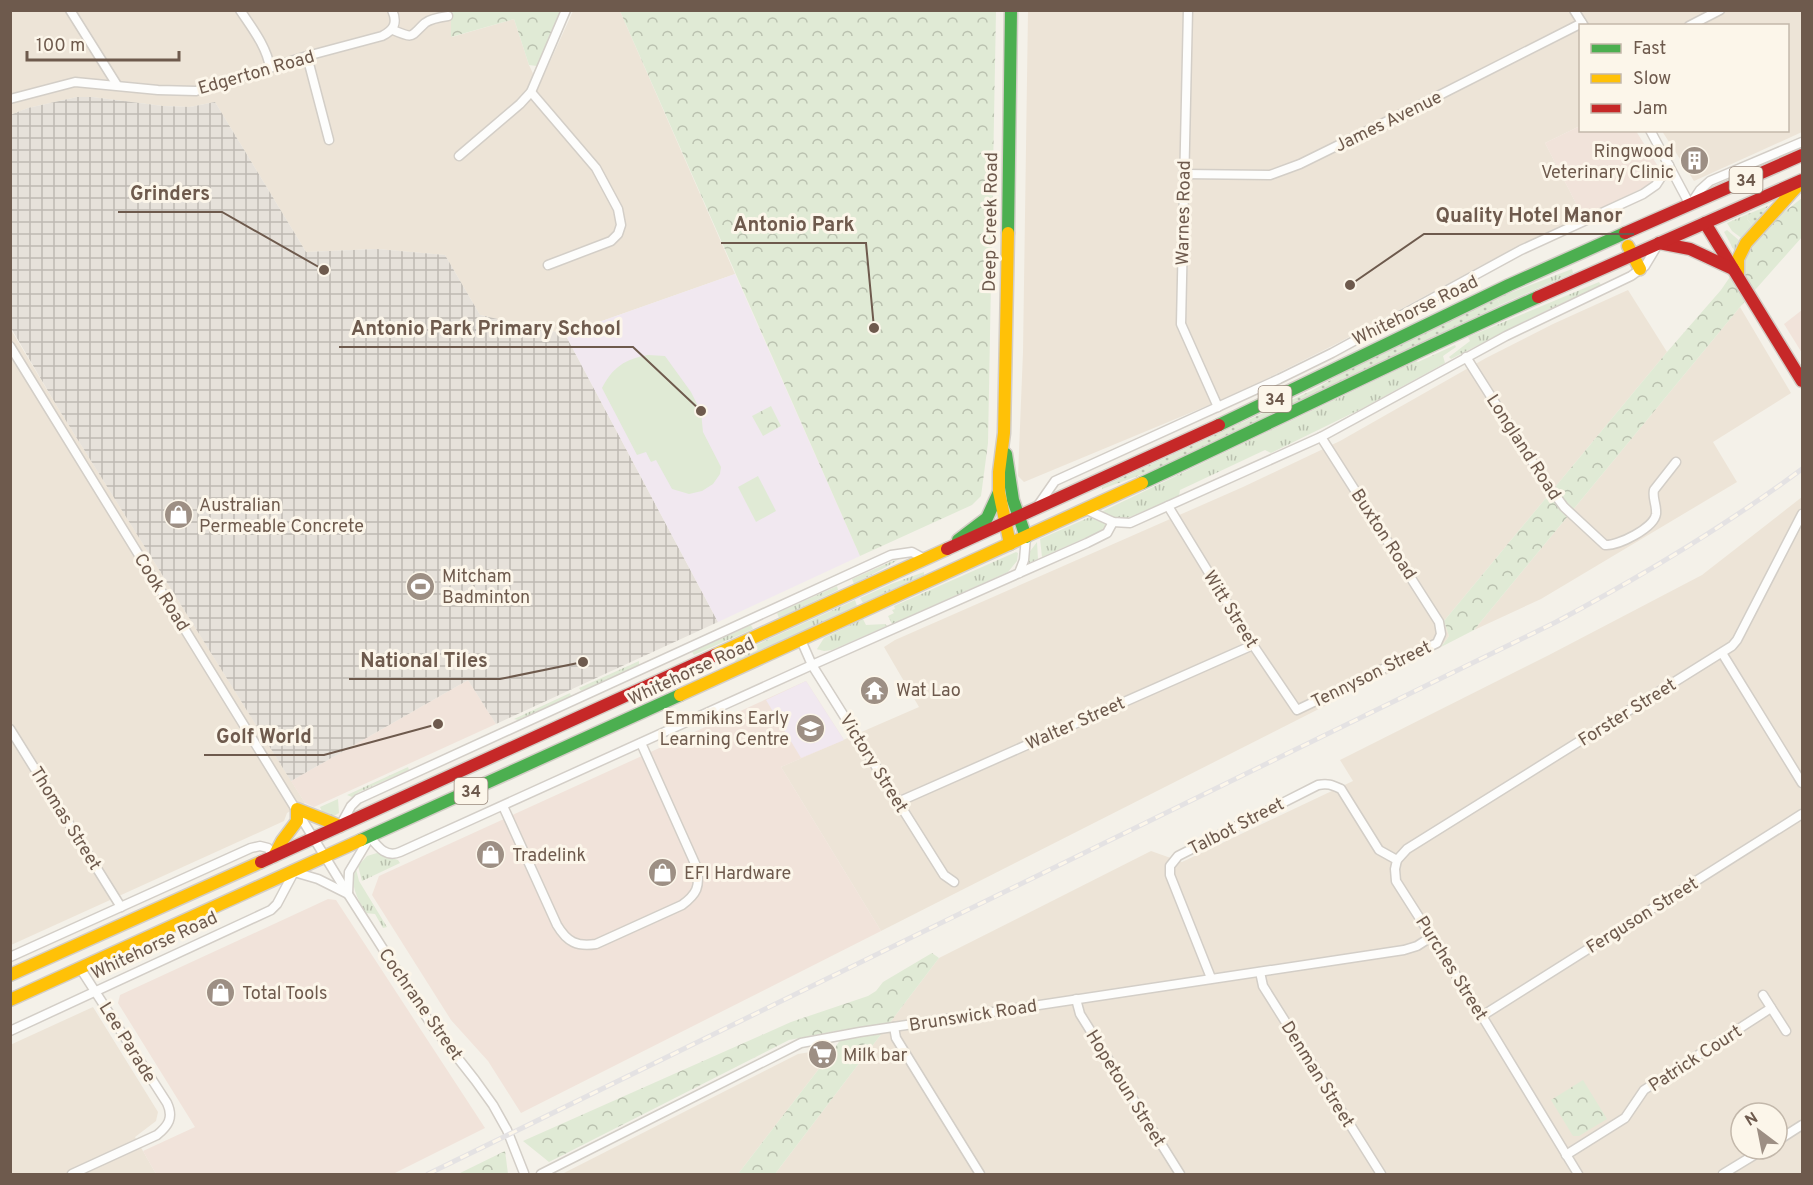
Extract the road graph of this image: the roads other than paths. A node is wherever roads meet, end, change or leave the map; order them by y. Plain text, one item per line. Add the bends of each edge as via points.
1 (70, 10) edge
2 (240, 10) edge
3 (566, 10) edge
4 (1011, 10) edge
5 (1188, 10) edge
6 (1574, 10) edge
7 (1720, 10) edge
8 (392, 11) edge
9 (448, 15) dead end
10 (1583, 24) edge
11 (1693, 24) edge
12 (1579, 26) edge
13 (393, 30) junction
14 (307, 56) junction
15 (270, 68) junction
16 (117, 85) junction
17 (531, 92) junction
18 (10, 99) edge
19 (1651, 132) edge
20 (329, 140) dead end
21 (1803, 142) edge
22 (1803, 155) edge
23 (459, 156) dead end
24 (1669, 165) junction
25 (1184, 174) junction
26 (1803, 180) edge
27 (1690, 205) junction
28 (1705, 223) junction
29 (1623, 235) junction
30 (1659, 243) junction
31 (1632, 255) junction
32 (548, 265) dead end
33 (1640, 269) junction
34 (1735, 273) junction
35 (10, 346) edge
36 (1466, 357) junction
37 (1803, 381) edge
38 (1218, 407) junction
39 (1004, 433) junction
40 (1321, 437) junction
41 (1676, 462) dead end
42 (999, 492) junction
43 (1168, 506) junction
44 (1037, 507) junction
45 (1085, 509) junction
46 (1803, 514) edge
47 (1019, 516) junction
48 (1006, 522) junction
49 (1113, 522) junction
50 (1026, 537) junction
51 (1010, 544) junction
52 (948, 549) junction
53 (926, 559) junction
54 (1019, 573) junction
55 (1441, 634) joint
56 (801, 640) junction
57 (1253, 645) junction
58 (1722, 653) junction
59 (812, 665) junction
60 (1297, 710) joint
61 (10, 729) edge
62 (640, 743) junction
63 (1803, 783) edge
64 (898, 802) junction
65 (503, 806) junction
66 (297, 809) junction
67 (1803, 814) edge
68 (340, 826) junction
69 (370, 837) junction
70 (314, 838) junction
71 (274, 856) junction
72 (326, 857) junction
73 (1397, 860) junction
74 (294, 872) junction
75 (954, 882) dead end
76 (348, 894) junction
77 (121, 907) junction
78 (1431, 937) junction
79 (10, 957) edge
80 (80, 968) junction
81 (1260, 972) junction
82 (10, 975) edge
83 (1211, 978) junction
84 (97, 992) junction
85 (1763, 995) dead end
86 (1076, 999) junction
87 (10, 1000) edge
88 (1771, 1008) junction
89 (1482, 1016) junction
90 (894, 1027) junction
91 (10, 1031) edge
92 (1786, 1031) dead end
93 (1803, 1125) edge
94 (1789, 1134) edge
95 (1566, 1155) junction
96 (1744, 1161) edge
97 (72, 1174) edge
98 (527, 1174) edge
99 (541, 1174) edge
100 (980, 1174) edge
101 (1180, 1174) edge
102 (1381, 1174) edge
103 (1578, 1174) edge
104 (1723, 1174) edge

1 - 16 street
2 - 15 street via 264,47
3 - 17 street
4 - 39 main road, Deep Creek Road
5 - 25 street, Warnes Road
6 - 10 street
7 - 11 street
8 - 13 street
9 - 13 street, Edgerton Road via 426,22 412,36
12 - 25 street, James Avenue via 1300,164 1270,175
13 - 14 street, Edgerton Road
14 - 15 street, Edgerton Road
14 - 20 street
15 - 16 street, Edgerton Road via 196,91
16 - 18 street, Edgerton Road via 75,82
17 - 23 street
17 - 32 street via 596,168 618,209 621,225 611,241
19 - 24 street
21 - 27 street, Whitehorse Road via 1710,181
22 - 27 main road, 34
24 - 27 street
24 - 38 street, Whitehorse Road via 1656,185 1643,194 1521,250 1332,353
25 - 38 street, Warnes Road via 1181,324
26 - 28 main road, 34
26 - 34 main road via 1746,243
27 - 28 main road
27 - 29 main road, Whitehorse Road / 34
28 - 30 main road, Whitehorse Road / 34
28 - 34 main road
29 - 31 main road
29 - 44 main road, Whitehorse Road / 34
30 - 31 main road, Whitehorse Road / 34
30 - 33 street
30 - 34 main road via 1690,249
31 - 33 main road
31 - 45 main road, Whitehorse Road / 34 via 1450,336
33 - 36 street
34 - 37 main road
35 - 66 street, Cook Road
36 - 40 street
36 - 41 street, Longland Road via 1564,507 1605,545 1621,542 1652,522 1656,514 1654,490
38 - 44 street, Whitehorse Road via 1055,481
39 - 42 main road, Deep Creek Road
39 - 47 main road, Deep Creek Road via 1013,500
40 - 43 street
40 - 55 street, Buxton Road via 1439,622
42 - 48 main road, Deep Creek Road
42 - 52 main road via 987,518
43 - 49 street via 1130,523
43 - 57 street, Witt Street
44 - 47 main road, Whitehorse Road / 34
45 - 49 street
45 - 50 main road, Whitehorse Road / 34
46 - 58 street, Forster Street via 1737,640
47 - 48 main road, Whitehorse Road / 34
47 - 50 main road, Deep Creek Road
48 - 51 main road, Deep Creek Road
48 - 52 main road, Whitehorse Road / 34
49 - 54 street via 1107,533
50 - 51 main road, Whitehorse Road / 34
50 - 54 street
51 - 56 main road, Whitehorse Road / 34
52 - 53 main road, Whitehorse Road / 34
53 - 68 main road, Whitehorse Road / 34
53 - 68 street, Whitehorse Road via 912,552 891,555 358,800
54 - 59 street
55 - 60 street, Tennyson Street via 1437,643
56 - 59 street, Victory Street
56 - 69 main road, Whitehorse Road / 34
57 - 60 street, Witt Street
57 - 64 street, Walter Street
58 - 63 street
58 - 73 street, Forster Street via 1407,849
59 - 62 street
59 - 64 street, Victory Street
61 - 77 street, Thomas Street
62 - 65 street
62 - 65 street via 699,879 697,890 682,904 607,939 584,945 563,936
64 - 75 street, Victory Street via 944,875
65 - 69 street via 394,854 378,848
66 - 68 main road
66 - 70 street, Cook Road
66 - 71 main road via 297,821
67 - 89 street, Ferguson Street
68 - 70 main road, Whitehorse Road / 34
69 - 72 main road, Whitehorse Road / 34
69 - 76 street via 349,872
70 - 71 main road, Whitehorse Road / 34
70 - 72 street, Cochrane Street
71 - 77 street via 268,848 251,848
71 - 82 main road, Whitehorse Road / 34
72 - 74 main road, Whitehorse Road / 34
72 - 76 street, Cochrane Street
73 - 78 street, Purches Street via 1396,881
73 - 83 street, Talbot Street via 1379,850 1341,789 1327,783 1178,856 1170,866 1170,875
74 - 76 street
74 - 80 main road, Whitehorse Road / 34
74 - 84 street, Whitehorse Road via 271,910
76 - 98 street, Cochrane Street via 431,1024 492,1105
77 - 79 street
78 - 81 street, Brunswick Road via 1404,950
78 - 89 street, Purches Street
80 - 84 street, Lee Parade
80 - 87 main road, Whitehorse Road / 34
81 - 83 street, Brunswick Road
81 - 102 street, Denman Street via 1263,986
83 - 86 street, Brunswick Road
84 - 91 street, Whitehorse Road
84 - 97 street, Lee Parade via 167,1103 170,1118 158,1136
85 - 88 street
86 - 90 street, Brunswick Road
86 - 101 street, Hopetoun Street via 1080,1014
88 - 92 street
88 - 95 street, Patrick Court via 1644,1090 1625,1118
89 - 95 street, Purches Street
90 - 99 street, Brunswick Road via 801,1043
90 - 100 street via 896,1038
93 - 94 street
95 - 103 street, Purches Street
96 - 104 street

